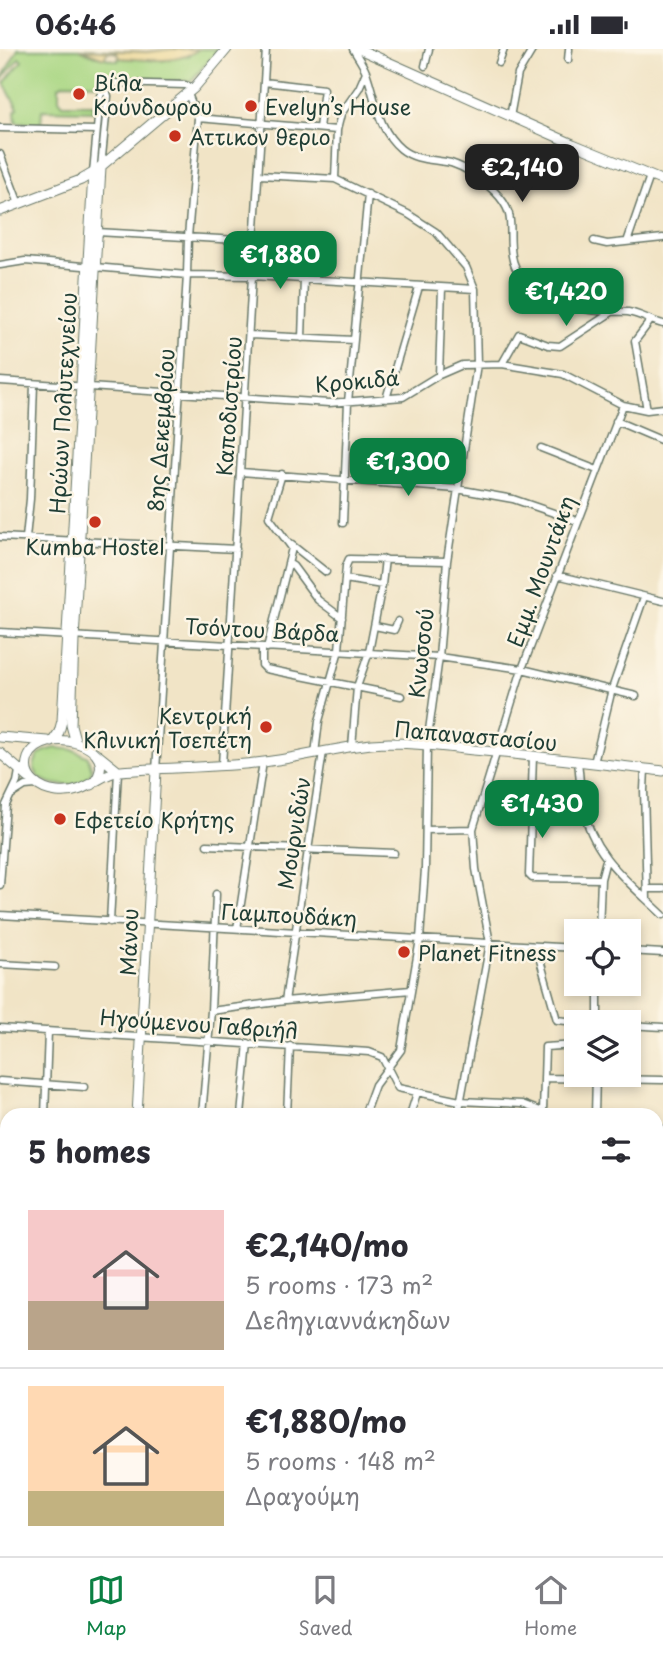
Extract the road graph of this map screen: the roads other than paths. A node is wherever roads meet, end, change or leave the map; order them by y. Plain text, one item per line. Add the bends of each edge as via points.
1 (227, 49) edge
2 (266, 49) edge
3 (353, 49) edge
4 (359, 49) edge
5 (429, 49) edge
6 (504, 49) edge
7 (533, 49) edge
8 (569, 49) edge
9 (568, 60) dead end
10 (499, 63) dead end
11 (425, 66) dead end
12 (366, 72) junction
13 (264, 82) junction
14 (105, 86) junction
15 (191, 91) junction
16 (510, 117) junction
17 (198, 118) junction
18 (261, 124) junction
19 (0, 128) edge
20 (319, 128) junction
21 (96, 130) junction
22 (338, 130) junction
23 (0, 154) edge
24 (97, 170) junction
25 (260, 175) junction
26 (650, 176) junction
27 (335, 179) junction
28 (663, 181) edge
29 (368, 194) junction
30 (19, 204) junction
31 (0, 211) edge
32 (97, 232) junction
33 (188, 237) junction
34 (663, 238) edge
35 (255, 241) junction
36 (594, 241) dead end
37 (627, 242) junction
38 (0, 265) edge
39 (91, 266) junction
40 (187, 275) junction
41 (253, 276) junction
42 (304, 279) junction
43 (360, 282) junction
44 (419, 287) junction
45 (442, 288) junction
46 (475, 289) junction
47 (612, 312) junction
48 (651, 320) junction
49 (663, 324) edge
50 (250, 335) junction
51 (302, 338) junction
52 (354, 340) junction
53 (477, 364) junction
54 (502, 364) junction
55 (439, 375) junction
56 (0, 381) edge
57 (34, 384) junction
58 (84, 387) junction
59 (180, 394) junction
60 (244, 396) junction
61 (386, 399) junction
62 (348, 402) junction
63 (623, 405) junction
64 (663, 408) edge
65 (647, 409) junction
66 (616, 421) junction
67 (663, 441) edge
68 (541, 448) dead end
69 (597, 470) junction
70 (241, 472) junction
71 (282, 474) junction
72 (346, 480) junction
73 (457, 489) junction
74 (577, 520) junction
75 (343, 523) dead end
76 (0, 537) edge
77 (26, 538) junction
78 (76, 540) junction
79 (169, 545) junction
80 (292, 545) junction
81 (236, 549) junction
82 (384, 559) junction
83 (446, 561) junction
84 (288, 563) junction
85 (326, 572) dead end
86 (557, 575) junction
87 (345, 579) junction
88 (382, 585) junction
89 (644, 597) junction
90 (663, 601) edge
91 (342, 618) junction
92 (398, 621) dead end
93 (375, 626) junction
94 (0, 632) edge
95 (71, 635) junction
96 (165, 641) junction
97 (230, 647) junction
98 (265, 647) junction
99 (339, 650) junction
100 (369, 652) junction
101 (439, 657) junction
102 (522, 669) junction
103 (332, 681) junction
104 (357, 687) junction
105 (612, 689) junction
106 (401, 696) dead end
107 (636, 696) dead end
108 (0, 737) edge
109 (14, 739) junction
110 (51, 742) junction
111 (76, 743) junction
112 (0, 744) edge
113 (427, 745) junction
114 (352, 747) junction
115 (94, 752) junction
116 (496, 752) junction
117 (319, 753) junction
118 (0, 754) edge
119 (533, 756) junction
120 (0, 761) edge
121 (263, 762) junction
122 (579, 762) junction
123 (594, 763) junction
124 (222, 765) junction
125 (15, 767) junction
126 (645, 769) junction
127 (118, 771) junction
128 (156, 771) junction
129 (663, 771) edge
130 (34, 782) junction
131 (92, 785) junction
132 (10, 796) junction
133 (473, 829) junction
134 (426, 830) junction
135 (206, 845) dead end
136 (249, 845) junction
137 (309, 849) junction
138 (394, 853) dead end
139 (606, 860) junction
140 (601, 879) junction
141 (0, 885) edge
142 (648, 889) junction
143 (663, 889) edge
144 (216, 894) dead end
145 (647, 900) junction
146 (0, 915) edge
147 (663, 915) edge
148 (599, 919) edge
149 (110, 922) junction
150 (146, 924) junction
151 (214, 927) junction
152 (237, 929) junction
153 (295, 932) junction
154 (420, 939) junction
155 (490, 943) junction
156 (536, 946) junction
157 (564, 947) edge
158 (641, 952) edge
159 (663, 953) edge
160 (0, 964) edge
161 (55, 967) dead end
162 (411, 991) junction
163 (285, 1001) junction
164 (211, 1011) junction
165 (564, 1021) edge
166 (641, 1026) edge
167 (663, 1027) edge
168 (0, 1028) edge
169 (48, 1031) junction
170 (142, 1036) junction
171 (208, 1041) junction
172 (248, 1044) junction
173 (564, 1045) edge
174 (290, 1047) junction
175 (389, 1068) junction
176 (544, 1078) junction
177 (564, 1078) edge
178 (641, 1079) edge
179 (663, 1080) edge
180 (0, 1081) edge
181 (46, 1084) junction
182 (84, 1087) dead end
183 (596, 1087) edge
184 (417, 1093) junction
185 (460, 1101) junction
186 (45, 1108) edge
187 (137, 1108) edge
188 (203, 1108) edge
189 (242, 1108) edge
190 (287, 1108) edge
191 (367, 1108) edge
192 (412, 1108) edge
193 (459, 1108) edge
194 (532, 1108) edge
195 (544, 1108) edge
196 (595, 1108) edge

1 - 15 main road
2 - 13 street, Καποδιστρίου
3 - 12 street
4 - 16 main road
5 - 11 street
6 - 10 street
7 - 16 street via 518,74
8 - 9 street
12 - 22 street via 341,114
12 - 47 street via 378,115 403,151 461,167 509,207 513,263 526,283 564,303
13 - 18 street, Καποδιστρίου
13 - 20 street via 324,89
14 - 15 street via 185,85
14 - 21 street
14 - 24 street via 108,96
15 - 17 street, 8ης Δεκεμβρίου
15 - 24 main road
16 - 26 main road
17 - 18 street
17 - 33 street, 8ης Δεκεμβρίου
18 - 20 street
18 - 25 street, Καποδιστρίου
19 - 21 street
20 - 22 street
21 - 24 street
22 - 27 street
23 - 30 street
24 - 30 main road
24 - 32 main road
24 - 39 main road, Ηρώων Πολυτεχνείου
25 - 27 street
25 - 35 street, Καποδιστρίου
26 - 28 main road
26 - 37 street
27 - 29 street
29 - 43 street
29 - 46 street via 436,232 466,267
30 - 31 main road
32 - 33 street
32 - 39 main road
33 - 35 street
33 - 40 street, 8ης Δεκεμβρίου
34 - 37 street
35 - 41 street, Καποδιστρίου
36 - 37 street
38 - 39 street via 25,261
39 - 40 street
39 - 58 main road, Ηρώων Πολυτεχνείου
40 - 41 street
40 - 59 street, 8ης Δεκεμβρίου
41 - 42 street
41 - 50 street, Καποδιστρίου
42 - 43 street
42 - 51 street
43 - 44 street
43 - 52 street
44 - 45 street
44 - 61 street
45 - 46 street
45 - 55 street
46 - 53 street, Κνωσσού
47 - 48 street
47 - 54 street via 560,347 519,334
48 - 49 street
48 - 65 street via 635,341
50 - 51 street
50 - 60 street, Καποδιστρίου
51 - 52 street
52 - 62 street
53 - 54 street, Κροκιδά
53 - 55 street, Κροκιδά
53 - 73 street, Κνωσσού
54 - 63 street, Κροκιδά via 563,374
55 - 61 street, Κροκιδά via 403,397
56 - 57 street, Κροκιδά
57 - 58 street, Κροκιδά
57 - 77 street
58 - 59 street, Κροκιδά
58 - 78 main road, Ηρώων Πολυτεχνείου
59 - 60 street, Κροκιδά
59 - 79 street, 8ης Δεκεμβρίου
60 - 62 street, Κροκιδά
60 - 70 street, Καποδιστρίου
61 - 62 street, Κροκιδά
62 - 72 street
63 - 65 street, Κροκιδά
63 - 66 street, Εμμ. Μουντάκη
64 - 65 street, Κροκιδά
66 - 67 street
66 - 69 street, Εμμ. Μουντάκη
68 - 69 street
69 - 74 street, Εμμ. Μουντάκη
70 - 71 street
70 - 81 street, Καποδιστρίου
71 - 72 street
71 - 80 street via 269,517
72 - 73 street
72 - 75 street
73 - 74 street via 513,499
73 - 83 street, Κνωσσού
74 - 86 street, Εμμ. Μουντάκη
76 - 77 street
77 - 78 street
78 - 79 street
78 - 95 main road, Ηρώων Πολυτεχνείου
79 - 81 street
79 - 96 street, 8ης Δεκεμβρίου
80 - 84 street
80 - 85 street
81 - 97 street, Καποδιστρίου
82 - 83 street
82 - 87 street via 350,558
82 - 88 street
83 - 101 street, Κνωσσού
84 - 91 street via 325,607
84 - 98 street
86 - 89 street
86 - 102 street, Εμμ. Μουντάκη
87 - 88 street
87 - 91 street, Μουρνιδών
88 - 93 street
89 - 90 street
89 - 105 street
91 - 99 street, Μουρνιδών
92 - 93 street via 394,630
93 - 100 street
94 - 95 street, Τσόντου Βάρδα
95 - 96 street, Τσόντου Βάρδα
95 - 110 main road via 61,728
95 - 111 main road via 71,722
96 - 97 street, Τσόντου Βάρδα
96 - 128 street, 8ης Δεκεμβρίου
97 - 98 street, Τσόντου Βάρδα
97 - 124 street, Καποδιστρίου
98 - 99 street, Τσόντου Βάρδα
98 - 103 street via 262,665 266,669
99 - 100 street, Τσόντου Βάρδα
99 - 103 street, Μουρνιδών
100 - 101 street, Τσόντου Βάρδα
100 - 104 street
101 - 102 street, Τσόντου Βάρδα
101 - 113 street, Κνωσσού
102 - 105 street, Τσόντου Βάρδα
102 - 116 street, Εμμ. Μουντάκη
103 - 104 street
103 - 117 street, Μουρνιδών via 319,721
104 - 106 street
104 - 114 street
105 - 107 street, Τσόντου Βάρδα
105 - 123 street
108 - 109 main road
109 - 110 main road
109 - 112 main road
110 - 111 main road
110 - 130 main road via 39,745 28,758 27,769
111 - 115 main road
113 - 114 main road, Παπαναστασίου
113 - 116 main road, Παπαναστασίου
113 - 134 street, Κνωσσού
114 - 117 main road, Παπαναστασίου
115 - 127 main road
115 - 131 main road via 99,771
116 - 119 main road, Παπαναστασίου
116 - 133 street, Εμμ. Μουντάκη
117 - 121 main road, Παπαναστασίου
117 - 137 street, Μουρνιδών
118 - 125 main road
119 - 122 main road, Παπαναστασίου
119 - 140 street via 529,875
120 - 125 main road
121 - 124 main road, Παπαναστασίου
121 - 136 street
122 - 123 main road, Παπαναστασίου
122 - 139 street via 586,820
123 - 126 main road, Παπαναστασίου
124 - 128 main road, Παπαναστασίου
125 - 130 main road
125 - 132 street via 17,782
126 - 129 main road, Παπαναστασίου
126 - 142 street
127 - 128 main road, Παπαναστασίου
127 - 131 main road, Παπαναστασίου
127 - 149 street
128 - 150 main road, Μάνου
130 - 131 main road via 68,792
130 - 132 street
132 - 141 street
133 - 134 street
133 - 155 street
134 - 154 street, Κνωσσού
135 - 136 street
136 - 137 street
136 - 152 street
137 - 138 street
137 - 153 street, Μουρνιδών
139 - 140 street
139 - 145 street
140 - 148 street
142 - 143 street
142 - 145 street
144 - 151 street
145 - 147 street
146 - 149 street, Γιαμπουδάκη
149 - 150 street, Γιαμπουδάκη
150 - 151 street, Γιαμπουδάκη
150 - 170 main road, Μάνου
151 - 152 street, Γιαμπουδάκη
151 - 164 street
152 - 153 street, Γιαμπουδάκη
153 - 154 street, Γιαμπουδάκη
153 - 163 street, Μουρνιδών
154 - 155 street, Γιαμπουδάκη
154 - 162 street, Κνωσσού
155 - 156 street, Γιαμπουδάκη
155 - 185 street
156 - 157 street, Γιαμπουδάκη
156 - 165 street via 557,1020
158 - 159 street
160 - 161 street
162 - 163 street
162 - 175 street, Κνωσσού via 401,1050
163 - 164 street
164 - 171 street
166 - 167 street
168 - 169 street, Ηγούμενου Γαβριήλ
169 - 170 street, Ηγούμενου Γαβριήλ
169 - 181 street
170 - 171 street, Ηγούμενου Γαβριήλ
170 - 187 main road, Μάνου
171 - 172 street, Ηγούμενου Γαβριήλ
171 - 188 street
172 - 174 street, Ηγούμενου Γαβριήλ
172 - 189 street
173 - 176 street via 545,1045
174 - 175 street, Ηγούμενου Γαβριήλ via 376,1053
174 - 190 street
175 - 184 street, Ηγούμενου Γαβριήλ via 398,1088
175 - 191 street, Κνωσσού via 375,1085
176 - 177 street
176 - 195 street
178 - 179 street
180 - 181 street
181 - 182 street
181 - 186 street
183 - 196 street
184 - 185 street
184 - 192 street
185 - 193 street
185 - 194 street

